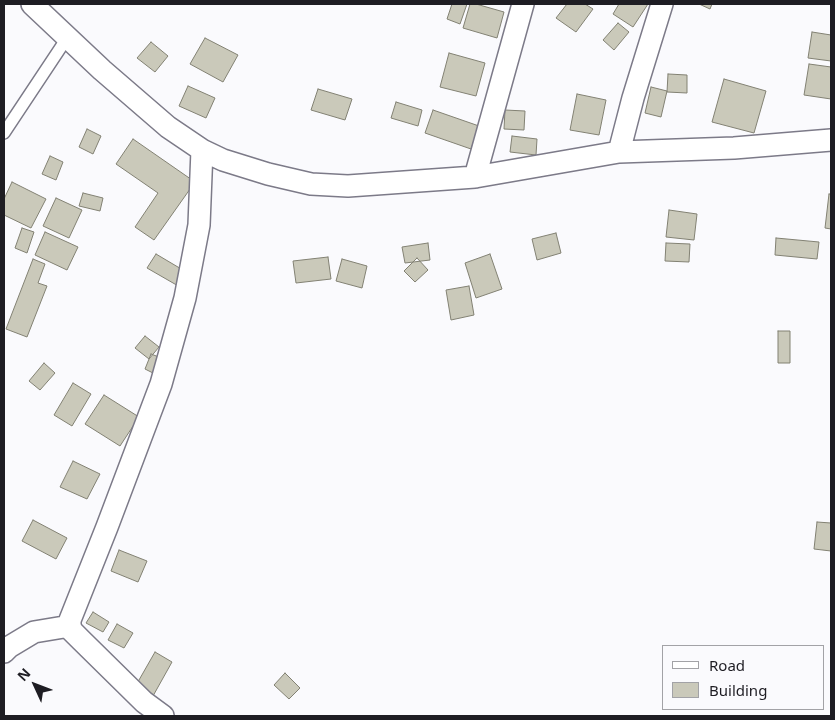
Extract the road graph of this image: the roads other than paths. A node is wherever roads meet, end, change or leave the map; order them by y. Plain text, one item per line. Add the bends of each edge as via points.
1 (32, 4) edge
2 (523, 4) edge
3 (662, 4) edge
4 (67, 38) junction
5 (4, 133) edge
6 (831, 140) edge
7 (202, 150) junction
8 (619, 152) junction
9 (475, 178) junction
10 (70, 626) junction
11 (4, 652) edge
12 (142, 709) edge
13 (163, 716) edge

1 - 4 street
2 - 9 street
3 - 8 street
4 - 5 lane
4 - 7 street via 168,127
6 - 8 street via 734,148
7 - 9 street via 223,160 311,184 348,186
7 - 10 street via 199,225 186,298 161,384 108,527 72,612
8 - 9 street
10 - 11 street via 34,632
10 - 12 street
12 - 13 street

